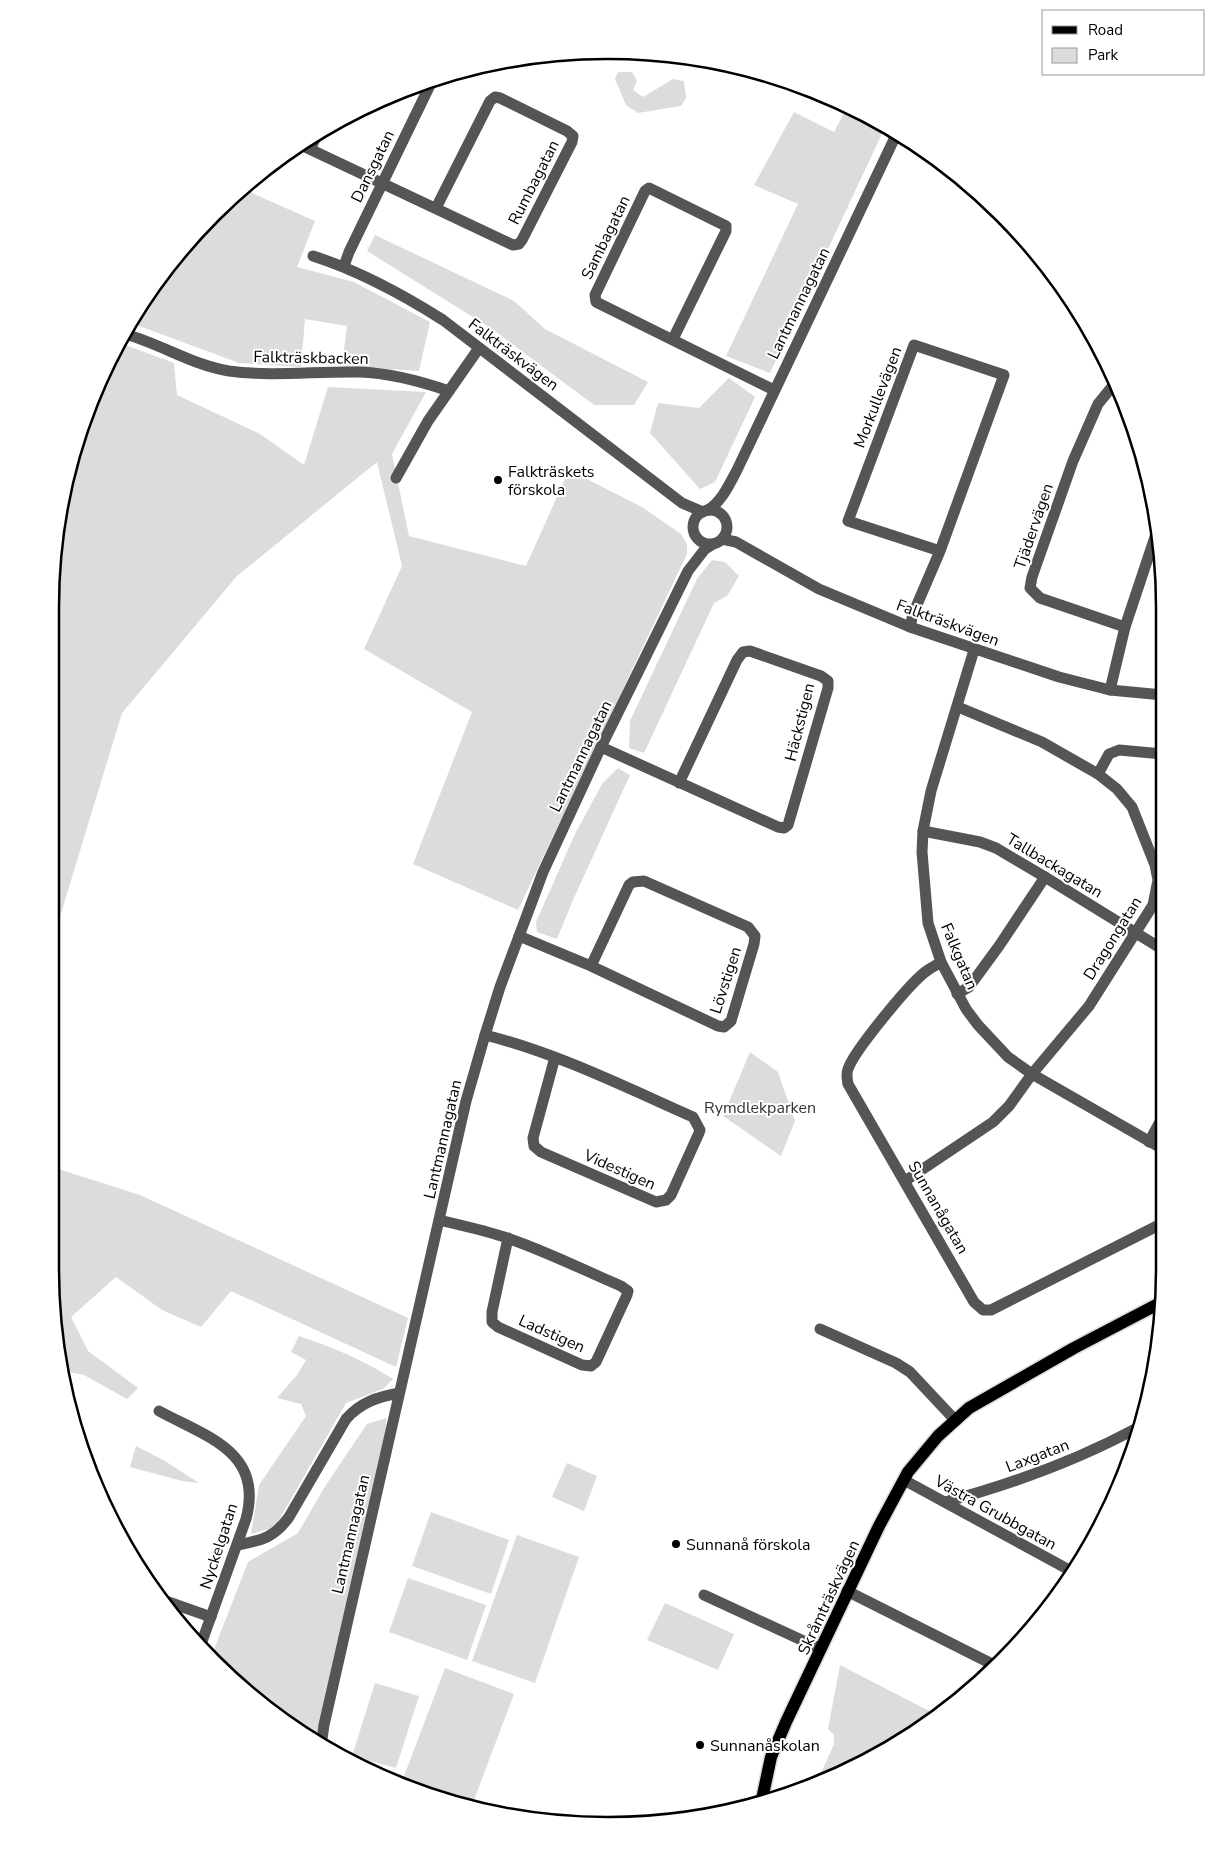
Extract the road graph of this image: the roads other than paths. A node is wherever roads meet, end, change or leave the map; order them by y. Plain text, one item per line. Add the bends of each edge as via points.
1 (428, 89) edge
2 (894, 140) edge
3 (307, 148) edge
4 (381, 184) junction
5 (436, 208) junction
6 (313, 256) dead end
7 (344, 266) junction
8 (130, 336) edge
9 (673, 339) junction
10 (479, 348) junction
11 (1110, 389) edge
12 (774, 390) junction
13 (449, 391) junction
14 (396, 478) dead end
15 (728, 487) junction
16 (682, 503) junction
17 (705, 511) junction
18 (694, 527) junction
19 (721, 533) junction
20 (1153, 544) edge
21 (940, 550) junction
22 (688, 571) junction
23 (910, 627) junction
24 (1125, 627) junction
25 (974, 650) junction
26 (1110, 690) junction
27 (1156, 694) edge
28 (958, 707) junction
29 (602, 747) junction
30 (1156, 753) edge
31 (1098, 774) junction
32 (679, 783) junction
33 (923, 831) junction
34 (1156, 870) edge
35 (1045, 877) junction
36 (1156, 890) edge
37 (1136, 933) junction
38 (519, 936) junction
39 (1156, 945) edge
40 (941, 962) junction
41 (591, 966) junction
42 (957, 994) junction
43 (485, 1035) junction
44 (555, 1057) junction
45 (1032, 1074) junction
46 (1156, 1129) edge
47 (1149, 1142) junction
48 (1156, 1146) edge
49 (905, 1181) junction
50 (440, 1220) junction
51 (1156, 1227) edge
52 (508, 1238) junction
53 (1155, 1306) edge
54 (820, 1329) dead end
55 (399, 1394) junction
56 (158, 1411) dead end
57 (955, 1420) junction
58 (1130, 1436) edge
59 (904, 1480) junction
60 (945, 1502) junction
61 (238, 1545) junction
62 (1067, 1569) edge
63 (847, 1591) junction
64 (704, 1595) dead end
65 (173, 1604) edge
66 (211, 1617) junction
67 (203, 1639) edge
68 (821, 1649) junction
69 (990, 1663) edge
70 (322, 1737) edge
71 (763, 1795) edge

1 - 4 street, Dansgatan
2 - 12 street, Lantmannagatan
3 - 4 street, Rumbagatan
4 - 5 street, Rumbagatan
4 - 7 street, Dansgatan
5 - 5 street, Rumbagatan via 513,245 519,244 573,136 495,97 490,101
6 - 7 street, Falkträskvägen
7 - 10 street, Falkträskvägen via 407,297
8 - 13 street, Falkträskbacken via 197,364 228,370 256,374 361,372 404,377
9 - 9 street, Sambagatan via 726,226 649,188 595,295 596,302
9 - 12 street
10 - 13 street
10 - 16 street, Falkträskvägen
11 - 24 street, Tjädervägen via 1098,404 1073,461 1030,588 1040,598
12 - 15 street, Lantmannagatan
13 - 14 street
15 - 17 street, Lantmannagatan via 715,506
15 - 19 street, Lantmannagatan via 723,503
16 - 17 street
16 - 18 street
17 - 18 street via 696,518
17 - 19 street via 717,512
18 - 19 street via 698,539 703,542
18 - 22 street, Lantmannagatan
19 - 22 street, Lantmannagatan
19 - 23 street, Falkträskvägen via 819,589
20 - 24 street
21 - 21 street, Morkullevägen via 1004,374 914,345 848,521
21 - 23 street, Morkullevägen via 912,614
22 - 29 street, Lantmannagatan
23 - 25 street, Falkträskvägen
24 - 26 street
25 - 26 street, Falkträskvägen
25 - 28 street, Falkgatan
26 - 27 street, Falkträskvägen
28 - 31 street, Dragongatan via 1042,742
28 - 33 street, Falkgatan via 930,792
29 - 32 street, Häckstigen
29 - 38 street, Lantmannagatan via 543,872
30 - 31 street via 1118,750 1109,754
31 - 34 street, Dragongatan via 1132,807
32 - 32 street, Häckstigen via 784,828 788,825 828,681 750,651 743,652
33 - 35 street, Tallbackagatan via 996,848
33 - 40 street, Falkgatan via 928,923
35 - 37 street, Tallbackagatan
35 - 42 street via 969,987
36 - 37 street, Dragongatan via 1153,905
37 - 39 street, Tallbackagatan
37 - 45 street, Dragongatan via 1089,1006
38 - 41 street, Lövstigen
38 - 43 street, Lantmannagatan
40 - 42 street, Falkgatan
40 - 49 street, Sunnanågatan via 927,970 898,1001 860,1049 846,1076
41 - 41 street, Lövstigen via 724,1027 731,1021 755,936 748,927 638,880 630,886
42 - 45 street, Falkgatan via 994,1042
43 - 44 street, Videstigen
43 - 50 street, Lantmannagatan via 466,1101
44 - 44 street, Videstigen via 693,1117 700,1130 666,1200 656,1202 541,1152 534,1146
45 - 47 street, Falkgatan
45 - 49 street, Dragongatan via 993,1122
46 - 47 street
47 - 48 street, Falkgatan
49 - 51 street, Sunnanågatan via 974,1302 983,1310 991,1310
50 - 52 street, Ladstigen
50 - 55 street, Lantmannagatan
52 - 52 street, Ladstigen via 628,1291 596,1362 591,1366 582,1365 492,1322
53 - 57 main road, Skråmträskvägen via 1010,1383
54 - 57 street via 910,1372
55 - 61 street via 356,1408 346,1418 280,1530 262,1540
55 - 70 street, Lantmannagatan
56 - 61 street, Nyckelgatan via 221,1445 234,1454 240,1464 250,1486 250,1504
57 - 59 main road, Skråmträskvägen via 938,1436
58 - 60 street, Laxgatan via 1069,1462
59 - 60 street, Västra Grubbgatan
59 - 63 main road, Skråmträskvägen
60 - 62 street, Västra Grubbgatan
61 - 66 street, Nyckelgatan
63 - 68 main road, Skråmträskvägen
63 - 69 street
64 - 68 street
65 - 66 street
66 - 67 street, Nyckelgatan
68 - 71 main road, Skråmträskvägen via 771,1757

